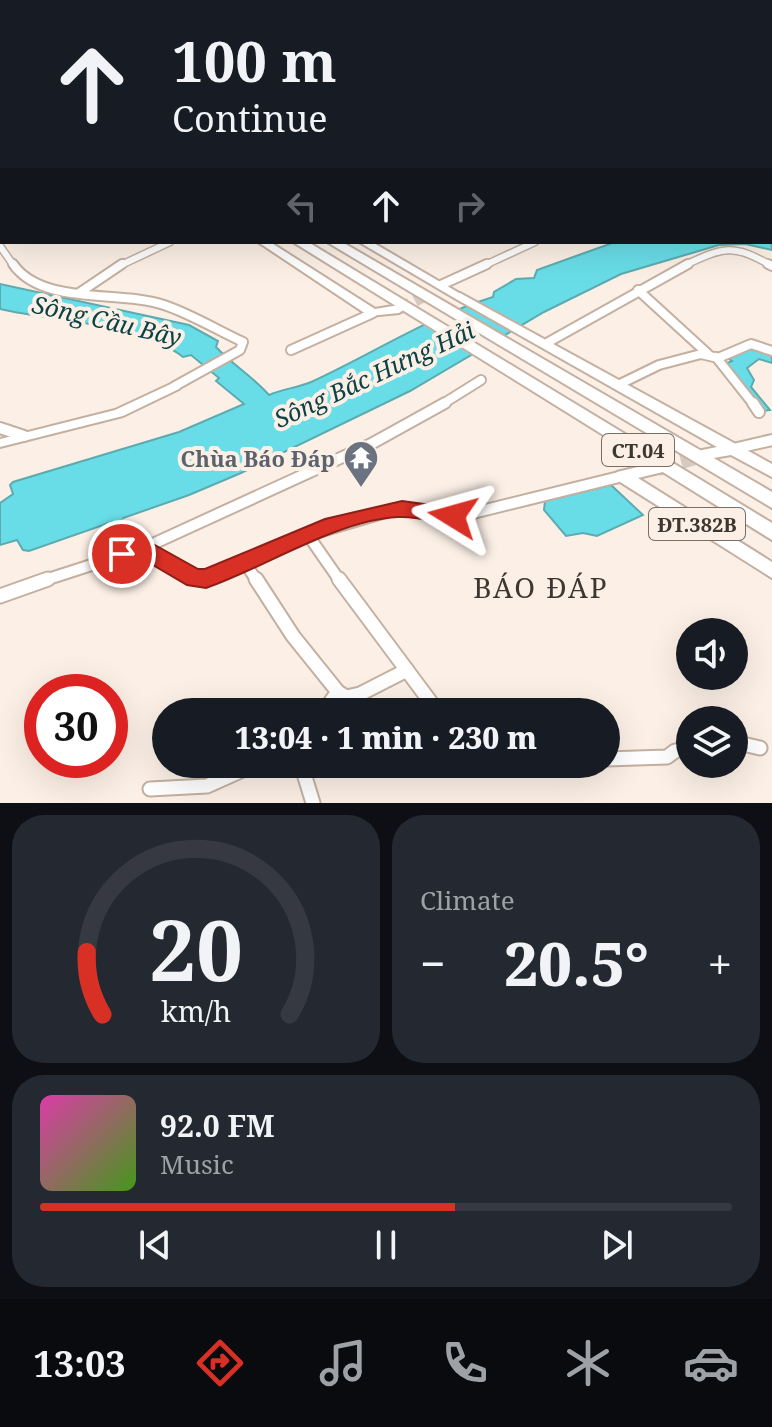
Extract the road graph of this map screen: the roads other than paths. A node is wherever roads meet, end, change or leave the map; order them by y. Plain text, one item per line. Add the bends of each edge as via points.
1 (165, 244) edge
2 (266, 244) edge
3 (302, 244) edge
4 (336, 244) edge
5 (368, 244) edge
6 (531, 244) edge
7 (0, 246) edge
8 (772, 266) edge
9 (441, 285) junction
10 (638, 290) junction
11 (79, 293) junction
12 (427, 296) junction
13 (403, 308) junction
14 (373, 313) junction
15 (540, 342) junction
16 (291, 350) dead end
17 (772, 351) edge
18 (712, 356) junction
19 (481, 380) dead end
20 (618, 385) junction
21 (175, 386) joint
22 (759, 412) dead end
23 (0, 428) edge
24 (24, 436) junction
25 (772, 440) edge
26 (0, 443) edge
27 (733, 449) junction
28 (702, 455) tunnel mouth
29 (658, 468) tunnel mouth
30 (772, 471) edge
31 (623, 476) junction
32 (772, 501) edge
33 (772, 532) edge
34 (308, 535) junction
35 (144, 548) junction
36 (245, 563) junction
37 (772, 571) edge
38 (0, 596) edge
39 (407, 670) junction
40 (338, 692) junction
41 (334, 698) edge
42 (428, 698) edge
43 (748, 745) edge
44 (760, 748) dead end
45 (676, 751) edge
46 (620, 759) edge
47 (225, 778) edge
48 (305, 778) edge
49 (150, 789) dead end
50 (313, 803) edge

1 - 11 street via 131,258
2 - 14 main road
3 - 13 highway, CT.04
4 - 12 highway, CT.04
5 - 9 main road
6 - 9 street
7 - 11 street via 26,279
8 - 10 street via 746,251 730,249 697,259
9 - 12 main road
9 - 15 main road
10 - 15 street
10 - 18 street via 688,340
11 - 21 street via 172,307 243,342
12 - 32 highway, CT.04
13 - 14 main road
13 - 33 highway, CT.04
14 - 16 street
15 - 20 main road
17 - 18 street via 751,344
18 - 20 street via 664,363
18 - 22 street
19 - 35 street via 371,444
20 - 27 main road
21 - 24 street via 119,413
23 - 24 street
24 - 26 street
25 - 27 street
27 - 28 main road
27 - 30 main road
29 - 31 main road
31 - 34 street via 461,516 396,509
31 - 37 main road, ĐT.382B
34 - 36 street
34 - 39 street
35 - 36 street via 195,578
35 - 38 street
36 - 40 street
39 - 40 street via 360,694 346,697
39 - 42 street
40 - 41 street
43 - 44 street
45 - 46 street via 667,757
47 - 49 street via 207,786
48 - 50 street

